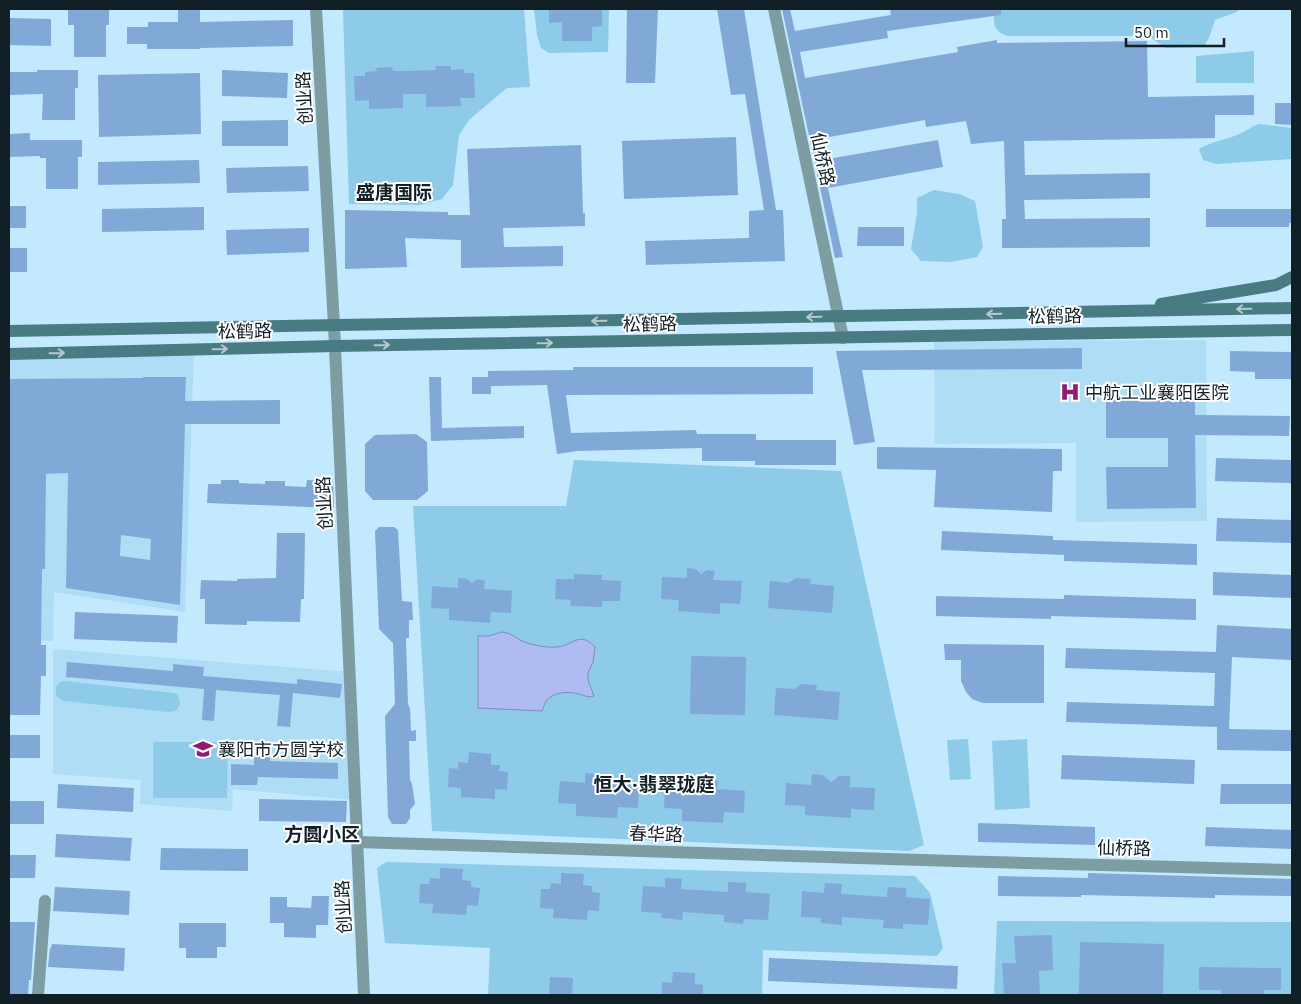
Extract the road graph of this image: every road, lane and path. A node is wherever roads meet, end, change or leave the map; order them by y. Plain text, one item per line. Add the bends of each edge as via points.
1 (316, 9) edge
2 (774, 9) edge
3 (1292, 277) edge
4 (1292, 308) edge
5 (1116, 311) junction
6 (837, 316) junction
7 (334, 326) junction
8 (1292, 330) edge
9 (9, 331) edge
10 (1231, 331) junction
11 (842, 338) junction
12 (1292, 339) edge
13 (335, 346) junction
14 (9, 354) edge
15 (357, 842) junction
16 (954, 861) joint
17 (1292, 870) edge
18 (45, 901) dead end
19 (38, 995) edge
20 (364, 995) edge

1 - 7 street, 创业路
2 - 6 street, 仙桥路
3 - 5 main road via 1276,285
4 -> 5 main road, 松鹤路
5 -> 6 main road, 松鹤路
6 -> 7 main road, 松鹤路
6 - 11 street, 仙桥路
7 - 9 main road, 松鹤路
7 - 13 street, 创业路
8 - 10 main road, 松鹤路
10 - 11 main road, 松鹤路
10 - 12 main road
13 -> 11 main road, 松鹤路
14 -> 13 main road, 松鹤路
13 - 15 street, 创业路
15 - 16 street, 春华路
15 - 20 street, 创业路
16 - 17 street, 仙桥路
18 - 19 street

